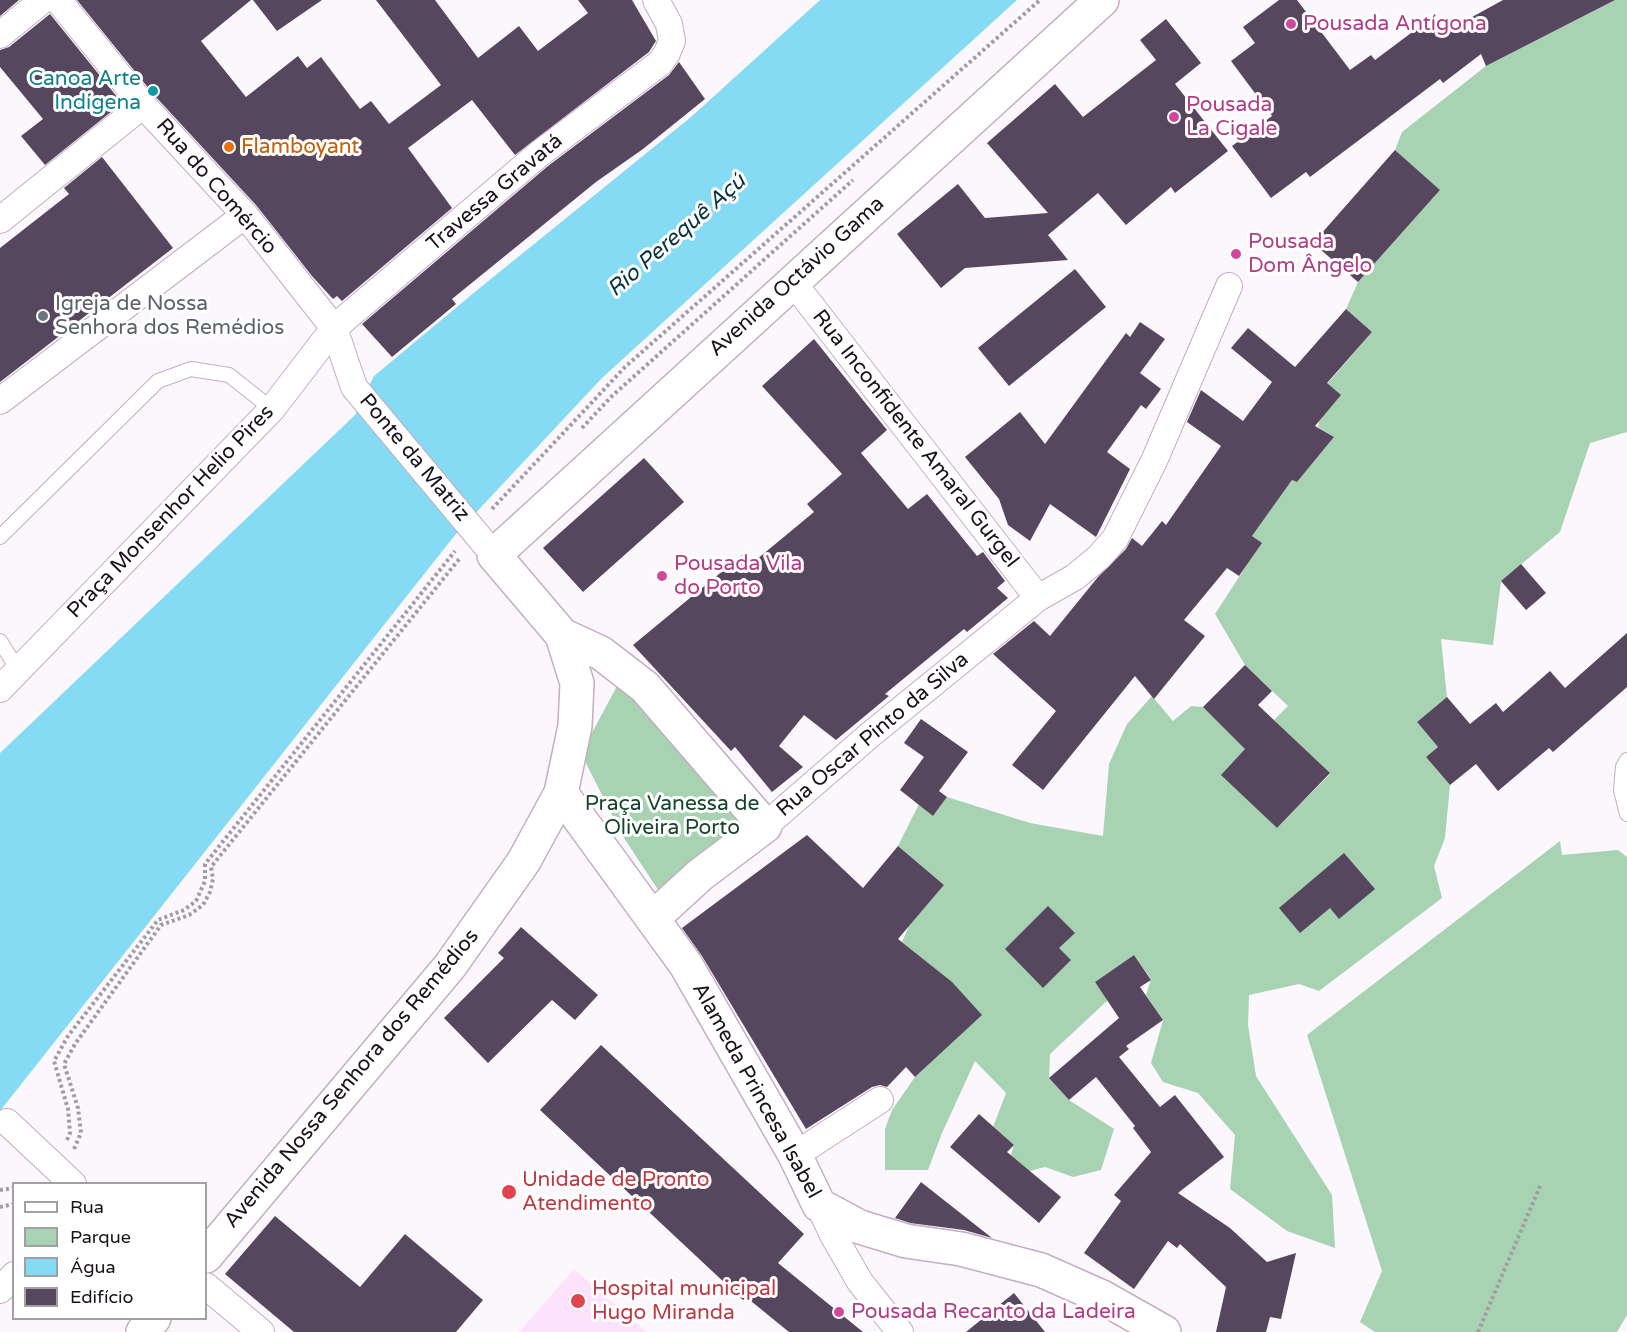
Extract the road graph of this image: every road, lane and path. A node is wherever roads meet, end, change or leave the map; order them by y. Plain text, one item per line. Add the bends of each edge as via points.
1 (43, 0) edge
2 (58, 0) edge
3 (656, 0) edge
4 (1102, 0) edge
5 (0, 35) edge
6 (143, 105) junction
7 (245, 215) junction
8 (0, 220) edge
9 (792, 281) junction
10 (1229, 285) dead end
11 (334, 328) junction
12 (354, 387) joint
13 (0, 401) edge
14 (272, 409) junction
15 (0, 537) edge
16 (494, 555) junction
17 (1038, 598) junction
18 (562, 635) junction
19 (0, 642) edge
20 (18, 670) junction
21 (0, 689) edge
22 (1627, 760) edge
23 (561, 793) junction
24 (1627, 814) edge
25 (765, 826) junction
26 (653, 918) junction
27 (880, 1100) dead end
28 (7, 1122) dead end
29 (795, 1155) junction
30 (71, 1182) edge
31 (1540, 1186) dead end
32 (819, 1205) junction
33 (207, 1255) edge
34 (12, 1277) edge
35 (207, 1287) edge
36 (0, 1290) edge
37 (152, 1320) edge
38 (143, 1332) edge
39 (261, 1332) edge
40 (900, 1332) edge
41 (1164, 1332) edge
42 (1478, 1332) edge

1 - 5 street
2 - 6 street, Rua do Comércio
3 - 11 street, Travessa Gravatá via 669,24 672,41 660,63 539,154
4 - 9 street, Avenida Octávio Gama
6 - 7 street, Rua do Comércio
6 - 8 street
7 - 11 street, Rua do Comércio
7 - 13 street
9 - 16 street, Avenida Octávio Gama
9 - 17 street, Rua Inconfidente Amaral Gurgel
10 - 17 street, Rua Oscar Pinto da Silva via 1154,461 1115,539 1076,577
11 - 12 street, Rua do Comércio
11 - 14 street, Praça Monsenhor Helio Pires
12 - 16 street, Ponte da Matriz
14 - 15 lane via 229,375 191,369 158,381
14 - 20 street, Praça Monsenhor Helio Pires
16 - 18 street
17 - 25 street, Rua Oscar Pinto da Silva
18 - 23 street, Avenida Nossa Senhora dos Remédios via 577,683 575,726
18 - 25 street via 601,653 645,687
19 - 20 lane
20 - 21 street, Praça Monsenhor Helio Pires
22 - 24 lane via 1622,790
23 - 26 street, Alameda Princesa Isabel
23 - 33 street, Avenida Nossa Senhora dos Remédios via 524,861 450,966
25 - 26 street, Rua Oscar Pinto da Silva via 700,875
26 - 29 street, Alameda Princesa Isabel via 686,965
27 - 29 street
28 - 30 street
29 - 32 street, Alameda Princesa Isabel
31 - 42 path
32 - 40 street via 860,1281
32 - 41 street, Alameda Princesa Isabel via 860,1227 906,1241 961,1249 1041,1270 1102,1297
34 - 36 street
35 - 39 street
37 - 38 street

